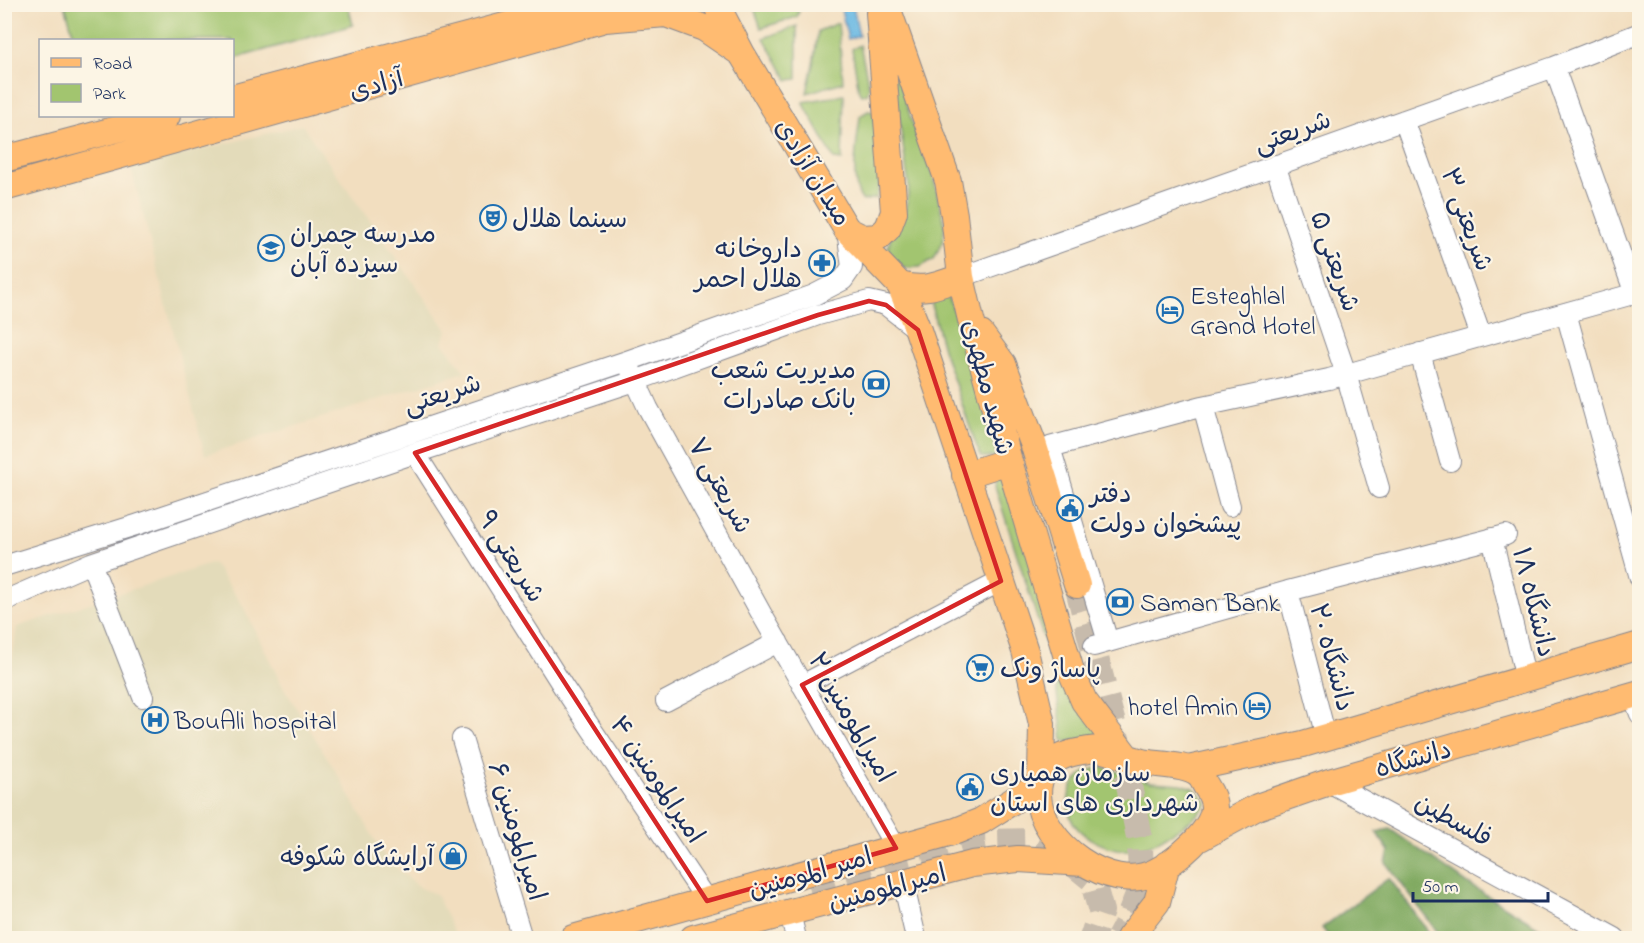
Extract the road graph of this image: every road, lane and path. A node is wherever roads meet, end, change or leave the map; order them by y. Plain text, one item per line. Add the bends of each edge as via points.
1 (588, 4) edge
2 (716, 4) edge
3 (879, 4) edge
4 (886, 4) edge
5 (1640, 33) edge
6 (742, 54) junction
7 (1554, 67) junction
8 (234, 97) edge
9 (163, 117) edge
10 (1404, 120) junction
11 (4, 159) edge
12 (1275, 165) junction
13 (4, 188) edge
14 (847, 230) junction
15 (961, 277) junction
16 (900, 285) junction
17 (1637, 293) edge
18 (1566, 313) junction
19 (971, 320) junction
20 (918, 330) junction
21 (1481, 336) junction
22 (1420, 353) junction
23 (627, 360) junction
24 (1346, 374) junction
25 (634, 381) junction
26 (1203, 406) junction
27 (415, 453) junction
28 (1010, 461) junction
29 (1450, 461) dead end
30 (965, 475) junction
31 (1379, 488) dead end
32 (1230, 506) dead end
33 (91, 563) junction
34 (4, 566) edge
35 (1640, 578) edge
36 (1001, 581) junction
37 (1077, 585) tunnel mouth
38 (1288, 591) junction
39 (4, 601) edge
40 (761, 614) joint
41 (778, 642) junction
42 (1640, 645) edge
43 (1526, 679) junction
44 (802, 685) junction
45 (564, 688) joint
46 (143, 697) dead end
47 (666, 701) dead end
48 (1637, 701) edge
49 (1326, 737) junction
50 (462, 739) dead end
51 (1126, 756) junction
52 (1188, 769) junction
53 (1040, 780) junction
54 (1329, 782) junction
55 (1194, 842) junction
56 (896, 848) junction
57 (1084, 862) junction
58 (1167, 864) junction
59 (903, 882) junction
60 (809, 887) tunnel mouth
61 (707, 901) junction
62 (790, 913) junction
63 (522, 939) edge
64 (573, 939) edge
65 (609, 939) edge
66 (693, 939) edge
67 (796, 939) edge
68 (916, 939) edge
69 (1129, 939) edge
70 (1615, 939) edge

1 - 8 main road, آزادی
2 - 6 main road, میدان آزادی
3 - 14 main road, میدان آزادی via 894,212 888,228 879,237 863,238
4 - 15 main road, شهید مطهری via 948,181
5 - 7 street, شریعتی
6 - 13 main road, آزادی via 704,28 666,14 605,19
6 - 14 main road, میدان آزادی
7 - 10 street, شریعتی
7 - 17 street
9 - 11 main road
10 - 12 street, شریعتی
10 - 21 street, شریعتی ۳
12 - 15 street, شریعتی
12 - 24 street, شریعتی ۵
14 - 16 main road, شهید مطهری
14 - 23 street, شریعتی via 852,267 831,288
15 - 16 main road via 929,288
15 - 19 main road, شهید مطهری
16 - 20 main road, شهید مطهری
17 - 18 street
18 - 21 street
18 - 35 street
19 - 28 main road, شهید مطهری
19 - 37 main road via 1003,364 1033,443
20 - 25 street via 886,304 869,301 818,315
20 - 30 main road, شهید مطهری
21 - 22 street
22 - 24 street
22 - 29 street
23 - 25 street, شریعتی ۷
23 - 34 street, شریعتی
24 - 26 street
24 - 31 street, شریعتی ۵
25 - 27 street
25 - 40 street, شریعتی ۷
26 - 32 street
26 - 38 street via 1050,447 1101,644
27 - 33 street
27 - 45 street, شریعتی ۹
28 - 30 main road
28 - 51 main road, شهید مطهری via 1071,671 1084,701
30 - 36 main road, شهید مطهری
33 - 39 street
33 - 46 street
36 - 44 street
36 - 53 main road, شهید مطهری via 1025,651 1042,724
38 - 43 street, دانشگاه ۱۸ via 1499,537
38 - 49 street, دانشگاه ۲۰
40 - 41 street, امیرالمومنین ۲
41 - 44 street, امیرالمومنین ۲
41 - 47 street
42 - 43 main road, دانشگاه
43 - 49 main road, دانشگاه
44 - 56 street, امیرالمومنین ۲
45 - 61 street, امیرالمومنین ۴
48 - 54 main road, دانشگاه
49 - 52 main road, دانشگاه
50 - 63 street, امیرالمومنین ۶
51 - 52 main road
51 - 53 main road via 1098,749 1072,753 1047,766
52 - 55 main road via 1199,774 1214,807 1207,827
53 - 56 main road, امیر المومنین via 981,821
53 - 57 main road via 1038,800 1050,830 1067,851
54 - 55 main road, دانشگاه via 1257,807
54 - 70 street, فلسطین
55 - 58 main road
56 - 61 main road, امیر المومنین
57 - 58 main road via 1118,876 1138,877
57 - 59 main road, امیرالمومنین via 997,860
58 - 69 main road via 1157,902
59 - 62 main road, امیرالمومنین
59 - 68 street
60 - 65 main road
61 - 64 main road, امیر المومنین
62 - 66 main road, امیرالمومنین
62 - 67 street

